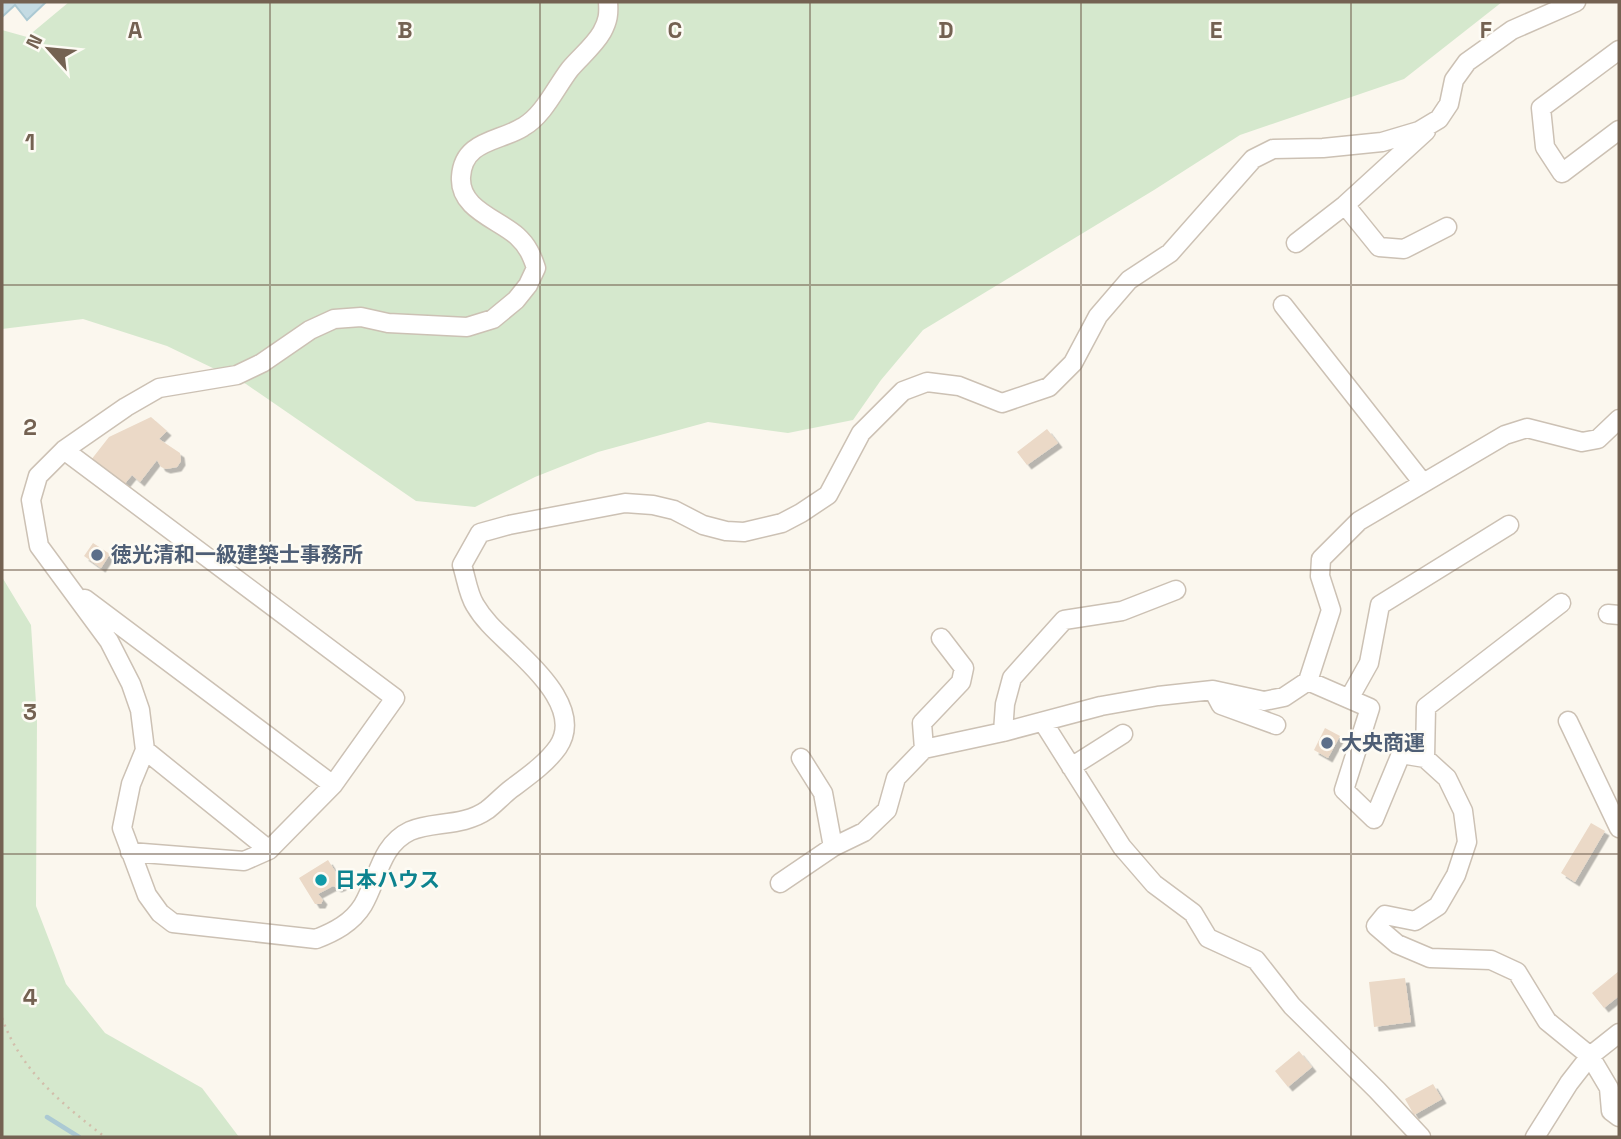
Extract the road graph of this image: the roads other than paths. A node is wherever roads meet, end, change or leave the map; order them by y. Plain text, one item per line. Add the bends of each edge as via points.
1 (608, 2) edge
2 (1576, 2) edge
3 (1619, 50) edge
4 (1439, 119) junction
5 (1619, 130) edge
6 (1345, 205) junction
7 (1447, 227) dead end
8 (1296, 243) dead end
9 (1283, 305) dead end
10 (1619, 419) edge
11 (64, 450) junction
12 (1423, 483) junction
13 (1509, 526) dead end
14 (65, 584) junction
15 (1176, 590) dead end
16 (1561, 603) dead end
17 (942, 638) dead end
18 (1308, 681) junction
19 (1213, 690) junction
20 (1350, 698) junction
21 (1568, 721) dead end
22 (1043, 722) junction
23 (1276, 725) dead end
24 (1003, 732) junction
25 (1124, 734) dead end
26 (145, 750) junction
27 (924, 750) junction
28 (801, 758) dead end
29 (1425, 758) junction
30 (1071, 767) junction
31 (333, 785) junction
32 (1619, 828) edge
33 (833, 847) junction
34 (269, 850) junction
35 (130, 852) junction
36 (780, 883) dead end
37 (1619, 1033) edge
38 (1590, 1056) junction
39 (1619, 1117) edge
40 (1421, 1137) edge
41 (1535, 1137) edge

1 - 11 street via 609,16 600,35 525,127 479,145 466,160 461,178 465,196 517,236 531,252 536,268 528,285 493,319 467,327 361,317 334,319 237,375 159,388
2 - 4 street via 1512,30 1466,62
3 - 5 street via 1541,107 1545,147 1562,173
4 - 6 street
4 - 35 street via 1419,131 1382,142 1273,149 1253,159 1170,253 1129,280 1098,316 1073,363 1049,387 1002,402 959,386 927,382 903,391 861,433 828,495 782,523 744,532 726,531 663,508 625,503 480,533 462,565 473,603 560,704 564,724 559,745 486,811 449,824 411,830 394,842 362,906 333,933 316,939 173,923 147,895
6 - 7 street via 1379,247 1404,248
6 - 8 street
9 - 12 street
10 - 12 street via 1598,439 1582,442 1527,428 1505,435
11 - 14 street via 37,476 31,500 39,546
11 - 31 street via 395,698
12 - 18 street via 1359,521 1321,559 1320,576 1331,610
13 - 20 street via 1380,605 1369,663
14 - 26 street via 109,641 131,684
14 - 31 street
15 - 24 street via 1122,611 1064,621 1012,678
16 - 29 street via 1426,707
17 - 27 street via 964,668 961,682 922,723
18 - 19 street via 1284,697 1264,701
18 - 20 street
19 - 22 street via 1101,706
19 - 23 street via 1222,705
20 - 29 street via 1370,708 1344,790 1374,819 1401,754
21 - 32 street
22 - 24 street
22 - 30 street
24 - 27 street
25 - 30 street
26 - 34 street
26 - 35 street via 131,784 122,828
27 - 33 street via 897,778 887,810 864,832
28 - 33 street via 823,793
29 - 38 street via 1447,778 1463,811 1467,842 1456,876 1438,905 1415,921 1385,915 1376,926 1396,944 1430,958 1491,960 1517,972 1547,1021
30 - 40 street via 1122,847 1154,884 1193,914 1208,938 1256,960 1292,1006
31 - 34 street
33 - 36 street
34 - 35 street via 244,861
37 - 38 street
38 - 39 street via 1609,1088 1611,1111
38 - 41 street

